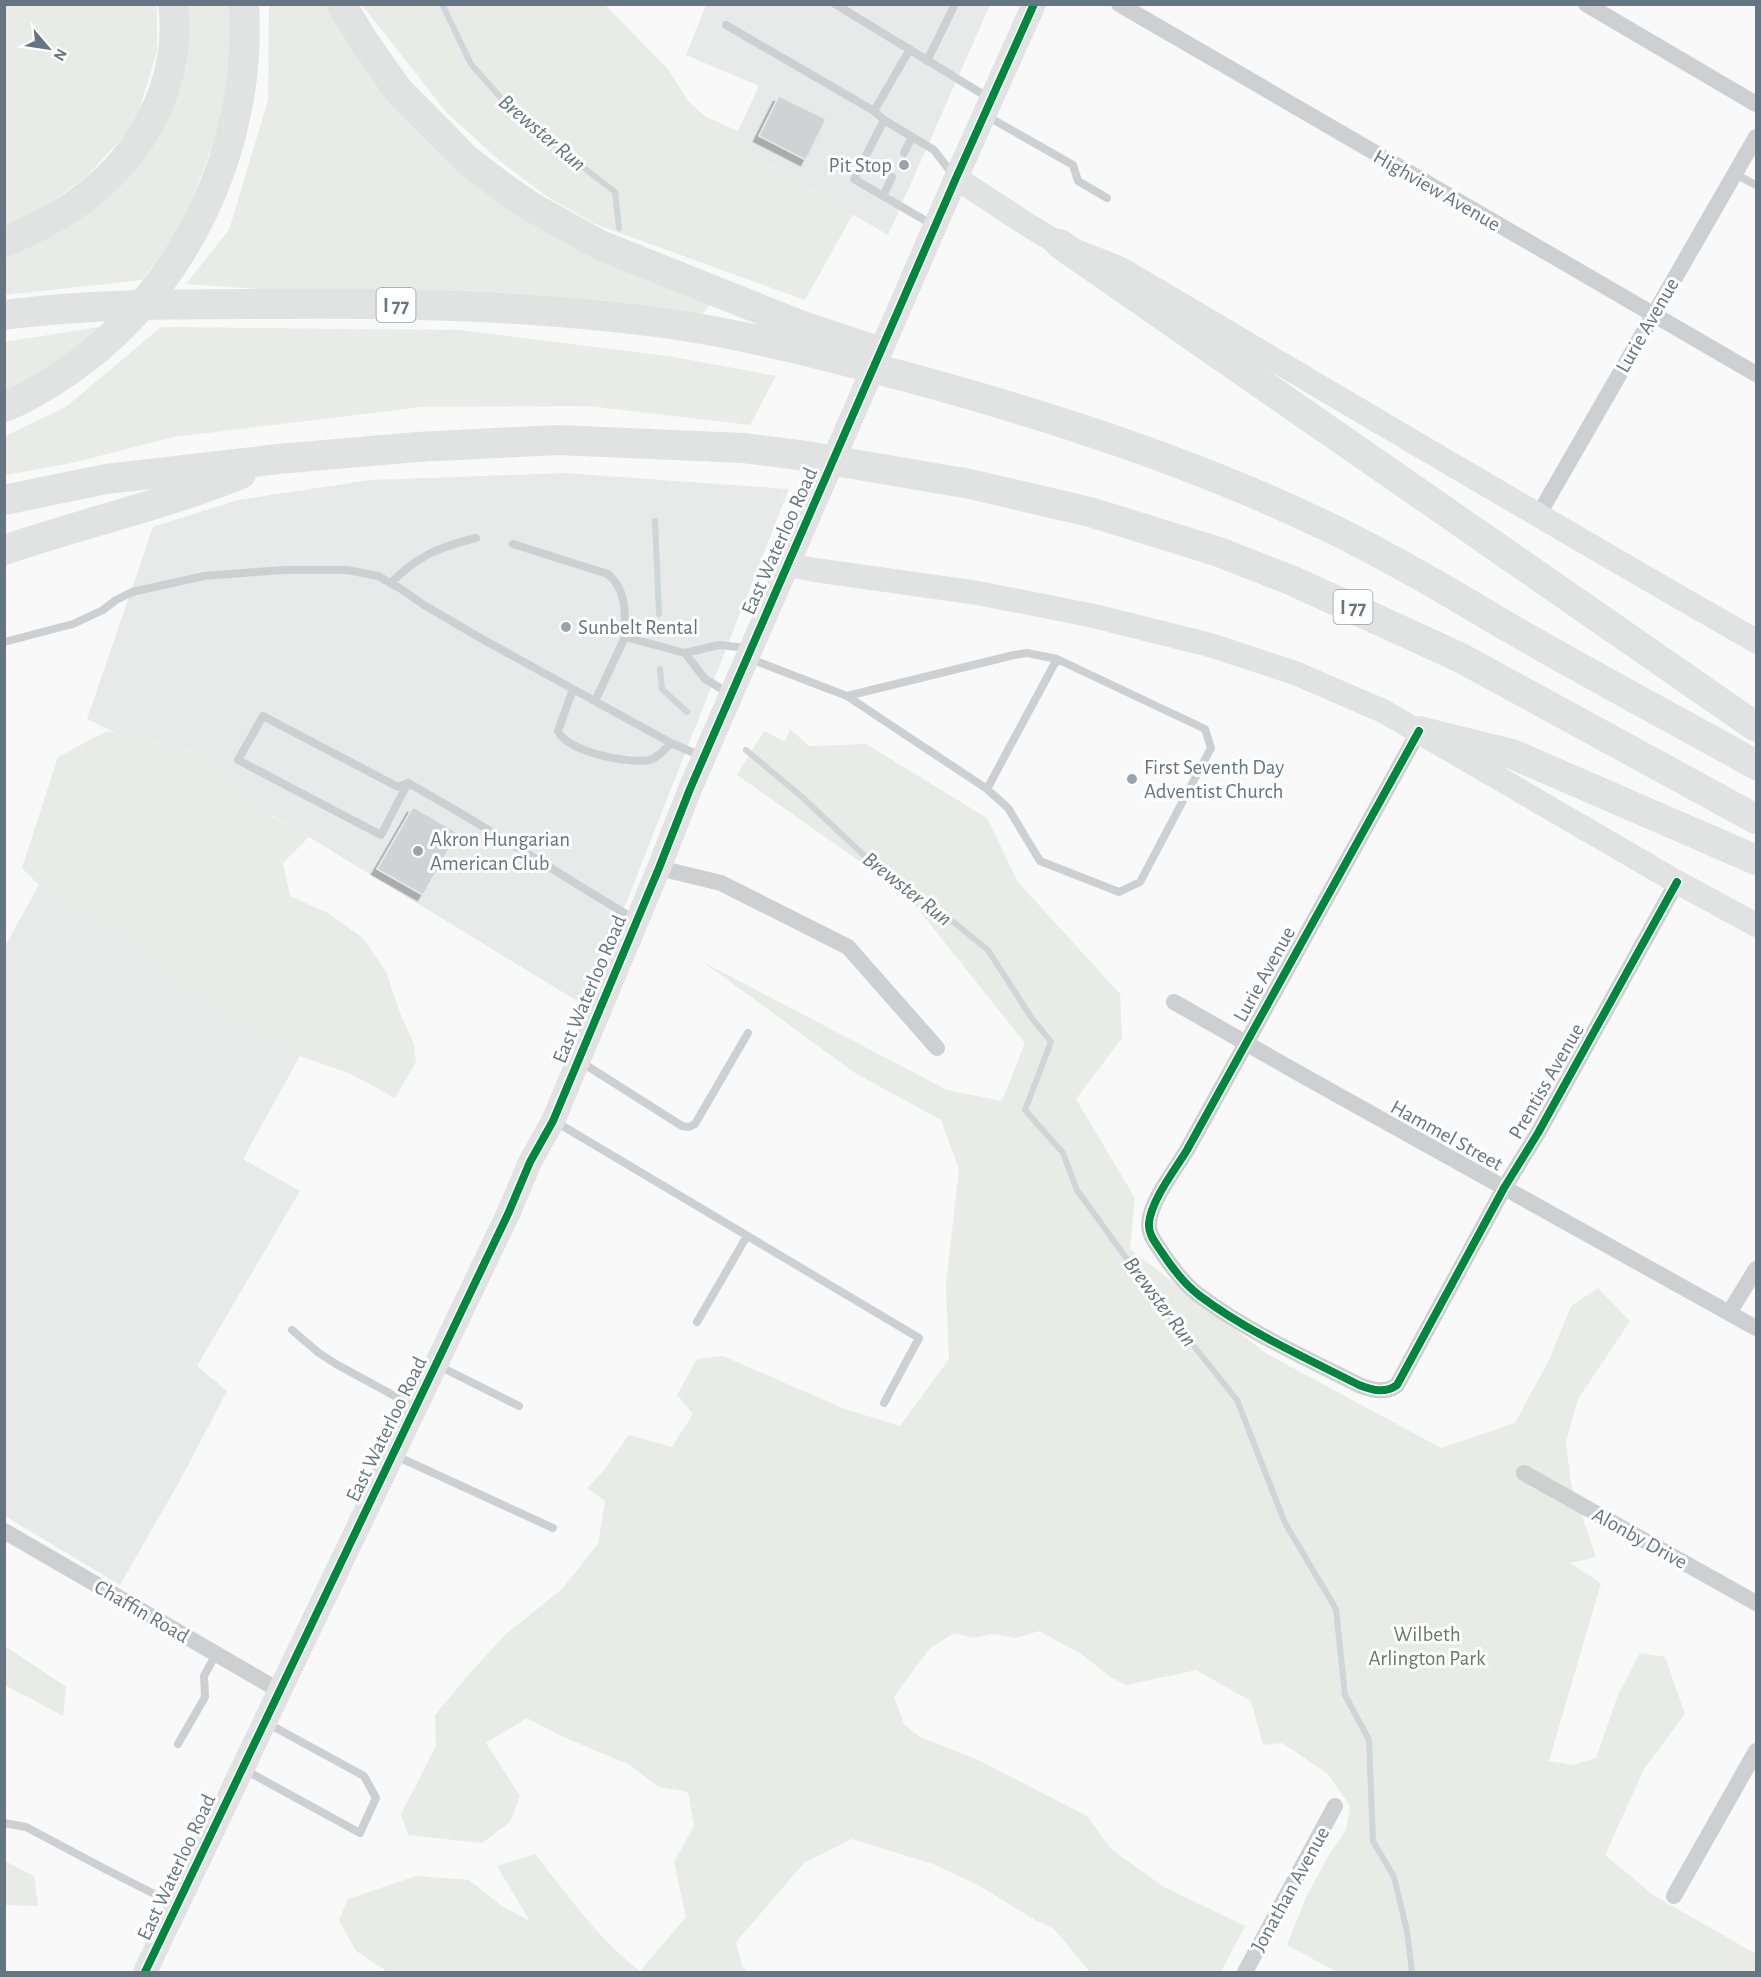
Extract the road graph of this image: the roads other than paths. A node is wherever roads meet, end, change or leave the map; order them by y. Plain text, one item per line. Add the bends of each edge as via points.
1 (173, 4) edge
2 (244, 4) edge
3 (341, 4) edge
4 (835, 4) edge
5 (955, 4) edge
6 (1034, 4) edge
7 (1119, 4) edge
8 (1586, 4) edge
9 (726, 25) dead end
10 (910, 49) junction
11 (927, 61) junction
12 (1756, 104) edge
13 (988, 107) junction
14 (874, 111) junction
15 (884, 120) junction
16 (912, 137) junction
17 (1756, 137) edge
18 (904, 153) dead end
19 (1735, 174) junction
20 (892, 177) dead end
21 (956, 178) junction
22 (1756, 185) edge
23 (883, 196) junction
24 (1107, 198) dead end
25 (935, 226) junction
26 (4, 243) edge
27 (1060, 244) junction
28 (4, 315) edge
29 (1654, 315) junction
30 (791, 334) junction
31 (1756, 374) edge
32 (4, 407) edge
33 (278, 459) junction
34 (4, 500) edge
35 (1539, 514) junction
36 (476, 538) dead end
37 (513, 544) dead end
38 (4, 550) edge
39 (789, 565) junction
40 (391, 583) junction
41 (625, 637) junction
42 (1756, 641) edge
43 (4, 642) edge
44 (685, 653) junction
45 (750, 653) junction
46 (1057, 659) junction
47 (573, 689) junction
48 (732, 694) junction
49 (847, 696) junction
50 (595, 701) junction
51 (1756, 727) edge
52 (1419, 732) junction
53 (671, 743) junction
54 (704, 758) junction
55 (1756, 765) edge
56 (408, 783) junction
57 (987, 789) junction
58 (1756, 819) edge
59 (1756, 860) edge
60 (659, 868) junction
61 (1677, 882) junction
62 (637, 920) junction
63 (1756, 925) edge
64 (1174, 1002) dead end
65 (748, 1034) dead end
66 (1246, 1043) junction
67 (938, 1048) dead end
68 (578, 1060) junction
69 (553, 1121) junction
70 (1504, 1188) junction
71 (747, 1236) junction
72 (1756, 1269) edge
73 (1729, 1313) junction
74 (697, 1322) dead end
75 (1756, 1328) edge
76 (291, 1329) dead end
77 (436, 1365) junction
78 (1390, 1390) joint
79 (884, 1403) dead end
80 (519, 1406) dead end
81 (416, 1407) junction
82 (393, 1455) junction
83 (1524, 1473) dead end
84 (553, 1528) dead end
85 (4, 1531) edge
86 (1756, 1603) edge
87 (216, 1654) junction
88 (280, 1691) junction
89 (265, 1721) junction
90 (178, 1744) dead end
91 (1756, 1751) edge
92 (243, 1768) junction
93 (1335, 1806) dead end
94 (4, 1823) edge
95 (1674, 1896) dead end
96 (177, 1905) junction
97 (145, 1972) edge
98 (1245, 1972) edge

1 - 26 highway via 174,47 169,76 156,111 131,153 90,194 33,231
2 - 32 highway via 243,69 234,125 222,168 188,242 127,322 93,354
3 - 30 highway via 398,90 468,160 505,189 600,245
4 - 10 lane
5 - 11 lane
6 - 13 main road, East Waterloo Road
7 - 29 street, Highview Avenue
8 - 12 street
9 - 14 lane
10 - 11 lane
10 - 14 lane
11 - 13 lane
13 - 21 main road, East Waterloo Road
13 - 24 lane via 1073,165 1078,181
14 - 15 lane
15 - 16 lane
15 - 23 lane via 854,179
16 - 18 lane
16 - 21 lane via 934,150
17 - 19 street, Lurie Avenue
19 - 22 lane
19 - 29 street, Lurie Avenue
20 - 23 lane
21 - 25 main road, East Waterloo Road
21 - 27 main road
23 - 25 lane
25 - 39 main road, East Waterloo Road
27 - 35 main road via 1123,270
27 - 51 highway
28 - 30 highway, I 77 via 81,308 237,304 412,305 517,310
29 - 31 street, Highview Avenue
29 - 35 street, Lurie Avenue
30 - 55 highway via 956,384 1166,458 1325,526 1407,568
33 - 34 highway, I 77 via 106,479
33 - 38 highway via 171,500
33 - 58 highway, I 77 via 558,440 742,448 981,486 1090,512 1219,552 1293,581 1461,658
35 - 42 main road
36 - 40 lane via 424,555
37 - 41 lane via 608,574 622,593
39 - 45 main road, East Waterloo Road
39 - 52 main road via 978,593 1210,645 1337,690
40 - 43 lane via 378,576 347,570 204,576 132,591 74,624
40 - 47 lane
41 - 44 lane
41 - 50 lane
44 - 45 lane via 719,645
44 - 48 lane via 705,679
45 - 48 main road, East Waterloo Road
45 - 49 lane
46 - 49 lane via 1027,653 1014,655
46 - 57 lane
46 - 57 lane via 1205,729 1211,748 1140,882 1119,892 1040,861 1008,808
47 - 50 lane
47 - 53 lane via 558,731 570,744 631,761 651,760
48 - 54 main road, East Waterloo Road
49 - 57 lane
50 - 53 lane
52 - 59 highway via 1512,754
52 - 61 main road
52 - 66 street, Lurie Avenue
53 - 54 lane
54 - 60 main road, East Waterloo Road
56 - 56 lane via 398,787 263,717 238,760 381,835
56 - 62 lane
60 - 62 main road, East Waterloo Road
60 - 67 street via 721,883 848,947
61 - 63 main road
61 - 70 street, Prentiss Avenue
62 - 68 main road, East Waterloo Road
64 - 66 street, Hammel Street
65 - 68 lane via 695,1124 689,1127
66 - 70 street, Hammel Street
66 - 78 street, Lurie Avenue via 1160,1194 1149,1223 1152,1237 1172,1269 1198,1295 1230,1316 1359,1385
68 - 69 main road, East Waterloo Road
69 - 71 lane
69 - 77 main road, East Waterloo Road via 530,1162
70 - 73 street, Hammel Street
70 - 78 street, Prentiss Avenue via 1397,1385
71 - 74 lane
71 - 79 lane via 919,1338
72 - 73 street
73 - 75 street, Hammel Street
76 - 81 lane via 336,1364
77 - 80 lane
77 - 81 main road, East Waterloo Road
81 - 82 main road, East Waterloo Road
82 - 84 lane
82 - 88 main road, East Waterloo Road
83 - 86 street, Alonby Drive
85 - 87 street, Chaffin Road
87 - 88 street, Chaffin Road
87 - 90 lane via 204,1676 205,1697
88 - 89 main road, East Waterloo Road
89 - 92 main road, East Waterloo Road
89 - 92 lane via 364,1776 376,1798 371,1813 360,1833
91 - 95 street
92 - 96 main road, East Waterloo Road
93 - 98 street, Jonathan Avenue
94 - 96 lane via 26,1827
96 - 97 main road, East Waterloo Road

